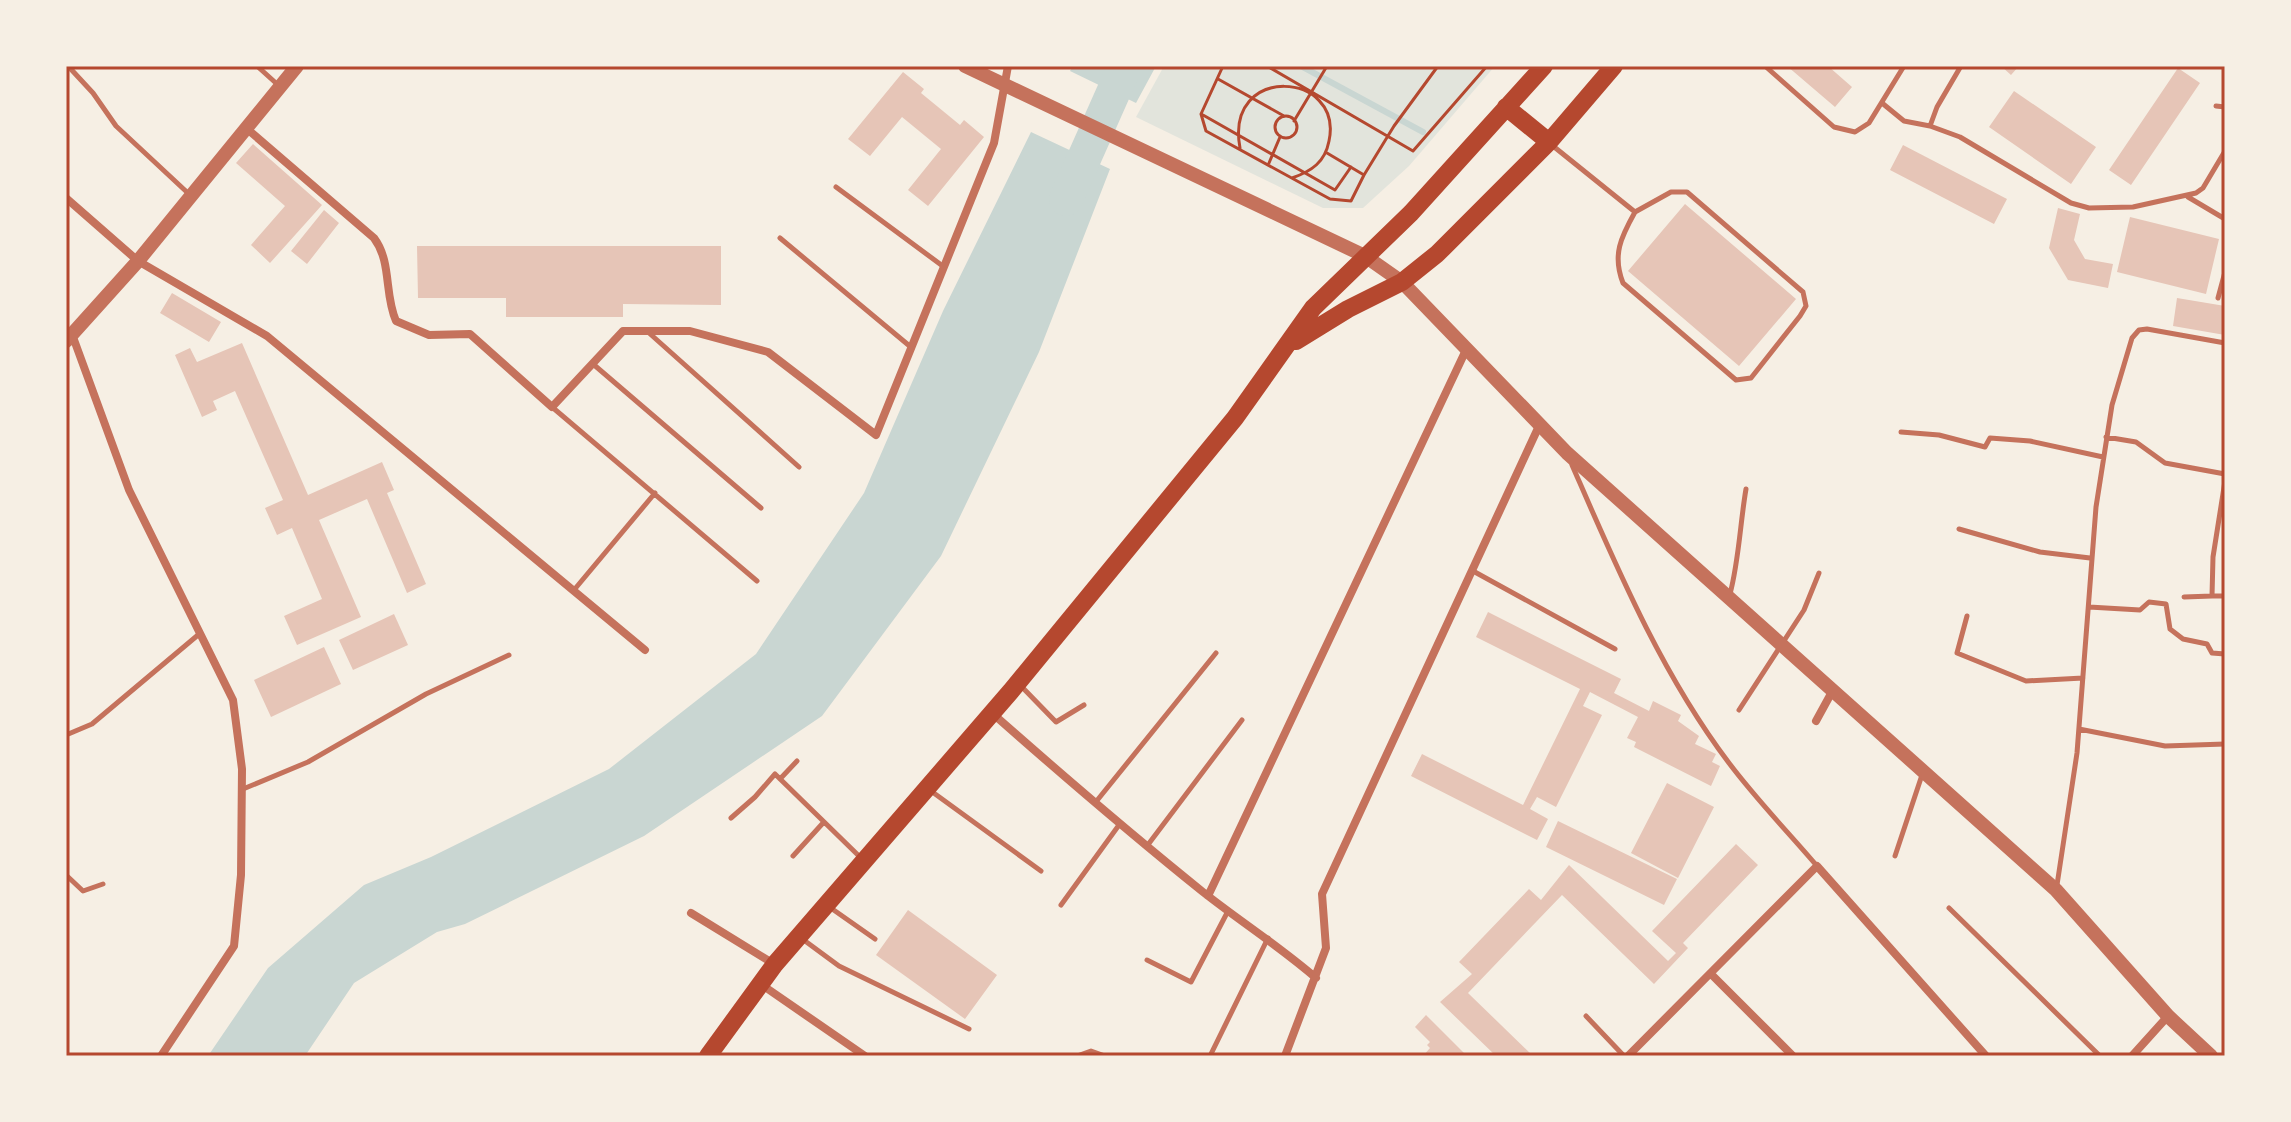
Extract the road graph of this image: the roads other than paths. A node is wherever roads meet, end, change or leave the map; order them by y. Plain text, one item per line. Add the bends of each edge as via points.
1 (68, 66) edge
2 (257, 66) edge
3 (297, 66) edge
4 (965, 66) edge
5 (1008, 66) edge
6 (1544, 66) edge
7 (1614, 66) edge
8 (1765, 66) edge
9 (1904, 66) edge
10 (1961, 66) edge
11 (1004, 84) junction
12 (280, 88) junction
13 (1882, 103) junction
14 (2216, 106) dead end
15 (1506, 107) junction
16 (2225, 107) edge
17 (1930, 126) junction
18 (246, 128) junction
19 (1549, 142) junction
20 (2225, 151) edge
21 (836, 187) dead end
22 (191, 196) junction
23 (2187, 197) junction
24 (66, 198) edge
25 (1635, 212) junction
26 (2225, 219) edge
27 (780, 238) dead end
28 (1365, 256) junction
29 (138, 261) junction
30 (945, 267) junction
31 (2225, 272) edge
32 (1402, 282) junction
33 (2218, 298) dead end
34 (647, 331) junction
35 (69, 339) edge
36 (2225, 343) edge
37 (1290, 345) junction
38 (913, 349) junction
39 (1466, 350) junction
40 (593, 364) junction
41 (552, 407) junction
42 (1539, 426) junction
43 (1901, 432) dead end
44 (2106, 437) junction
45 (1567, 453) junction
46 (2103, 457) junction
47 (799, 467) dead end
48 (2225, 474) edge
49 (2225, 481) edge
50 (1746, 489) dead end
51 (655, 493) junction
52 (761, 508) dead end
53 (1959, 529) dead end
54 (2090, 558) junction
55 (1472, 571) junction
56 (1819, 573) dead end
57 (757, 581) dead end
58 (574, 591) junction
59 (2212, 596) junction
60 (2225, 596) edge
61 (1729, 597) junction
62 (2184, 597) dead end
63 (2089, 607) junction
64 (1967, 616) dead end
65 (198, 635) junction
66 (1781, 644) junction
67 (1615, 649) dead end
68 (645, 650) dead end
69 (1216, 653) dead end
70 (2225, 654) edge
71 (509, 655) dead end
72 (2083, 678) junction
73 (1018, 683) junction
74 (1833, 690) junction
75 (1084, 705) dead end
76 (1739, 710) dead end
77 (991, 713) junction
78 (1242, 720) dead end
79 (1816, 721) dead end
80 (2079, 729) junction
81 (66, 735) edge
82 (2225, 744) edge
83 (797, 761) dead end
84 (1923, 771) junction
85 (780, 779) junction
86 (927, 788) junction
87 (243, 789) junction
88 (1094, 804) junction
89 (731, 818) dead end
90 (823, 823) junction
91 (1119, 825) junction
92 (1147, 847) junction
93 (793, 856) dead end
94 (1895, 856) dead end
95 (863, 861) junction
96 (1817, 866) junction
97 (1041, 871) dead end
98 (66, 875) edge
99 (103, 884) dead end
100 (2056, 890) junction
101 (1208, 896) junction
102 (827, 905) junction
103 (1061, 905) dead end
104 (1949, 908) dead end
105 (1228, 910) junction
106 (691, 913) dead end
107 (1268, 937) junction
108 (800, 938) junction
109 (875, 939) dead end
110 (1147, 960) dead end
111 (775, 964) junction
112 (1711, 974) junction
113 (1316, 978) junction
114 (761, 984) junction
115 (1586, 1016) dead end
116 (2168, 1016) junction
117 (969, 1029) dead end
118 (161, 1056) edge
119 (708, 1056) edge
120 (865, 1056) edge
121 (1077, 1056) edge
122 (1105, 1056) edge
123 (1210, 1056) edge
124 (1285, 1056) edge
125 (1626, 1056) edge
126 (1793, 1056) edge
127 (1986, 1056) edge
128 (2100, 1056) edge
129 (2132, 1056) edge
130 (2211, 1056) edge

1 - 22 lane via 116,126
2 - 12 lane
3 - 12 street
4 - 11 street
5 - 11 street
6 - 15 main road
7 - 19 main road
8 - 13 lane via 1846,132 1869,123
9 - 13 lane
10 - 17 lane
11 - 28 street
11 - 30 street via 994,143
12 - 18 street
13 - 17 lane via 1904,121
14 - 16 lane
15 - 19 main road
15 - 28 main road
17 - 23 lane via 2089,208
18 - 22 street
18 - 41 street via 374,238 383,250 389,305 396,321 429,335 470,334
19 - 25 lane
19 - 32 main road
20 - 23 lane via 2203,188
21 - 30 lane
22 - 29 street
23 - 26 lane
24 - 29 street
25 - 25 lane via 1671,192 1687,192 1803,292 1806,306 1800,316 1751,378 1736,380 1623,283 1619,241
27 - 38 lane
28 - 32 street
28 - 37 main road via 1313,308
29 - 35 street
29 - 58 street via 267,336
30 - 38 street
31 - 33 lane
32 - 37 main road
32 - 39 street
34 - 38 street via 690,331 768,352 876,435
34 - 40 street via 623,331
34 - 47 lane
35 - 65 street via 129,490
36 - 44 lane via 2147,329 2135,333
37 - 73 main road
39 - 42 street
39 - 101 street
40 - 41 street
40 - 52 lane
41 - 51 lane
42 - 45 street
42 - 55 street
43 - 46 lane via 1985,447 1990,438 2030,441
44 - 46 lane
44 - 48 lane via 2136,442 2165,463
45 - 61 street
45 - 96 lane via 1626,589 1674,679 1730,764
46 - 54 lane
49 - 59 lane
50 - 61 lane
51 - 57 lane
51 - 58 lane
53 - 54 lane via 2040,552
54 - 63 lane
55 - 67 lane
55 - 113 street via 1322,894 1326,948
56 - 66 lane via 1804,610
58 - 68 street
59 - 60 lane
59 - 62 lane
61 - 66 street
63 - 70 lane via 2140,610 2149,602 2166,604 2170,629 2183,639 2207,644 2212,653
63 - 72 lane
64 - 72 lane via 1957,653 2026,681
65 - 81 lane via 92,724
65 - 87 street via 233,700
66 - 74 street
66 - 76 lane
69 - 88 lane
71 - 87 lane via 426,694 308,762
72 - 80 lane
73 - 75 lane via 1056,722
73 - 77 main road
74 - 79 street
74 - 84 street
77 - 86 main road
77 - 88 street
78 - 92 lane
80 - 82 lane via 2165,746
80 - 100 lane
83 - 85 lane
84 - 94 lane
84 - 100 street
85 - 89 lane via 775,774
85 - 90 lane
86 - 95 main road
86 - 97 lane
87 - 118 street via 234,946
88 - 91 street
90 - 93 lane
90 - 95 lane
91 - 92 street
91 - 103 lane
92 - 101 street
95 - 102 main road
96 - 112 street
96 - 127 street
98 - 99 lane via 79,890
100 - 116 street
101 - 105 street
102 - 108 main road
102 - 109 lane
104 - 128 lane
105 - 107 street
105 - 110 lane via 1191,982
106 - 111 street
107 - 113 street
107 - 123 lane
108 - 111 main road
108 - 117 lane via 839,966
111 - 114 main road
112 - 125 street
112 - 126 street
113 - 124 street
114 - 119 main road
114 - 120 street
115 - 125 lane
116 - 129 street
116 - 130 street
121 - 122 lane via 1091,1051

